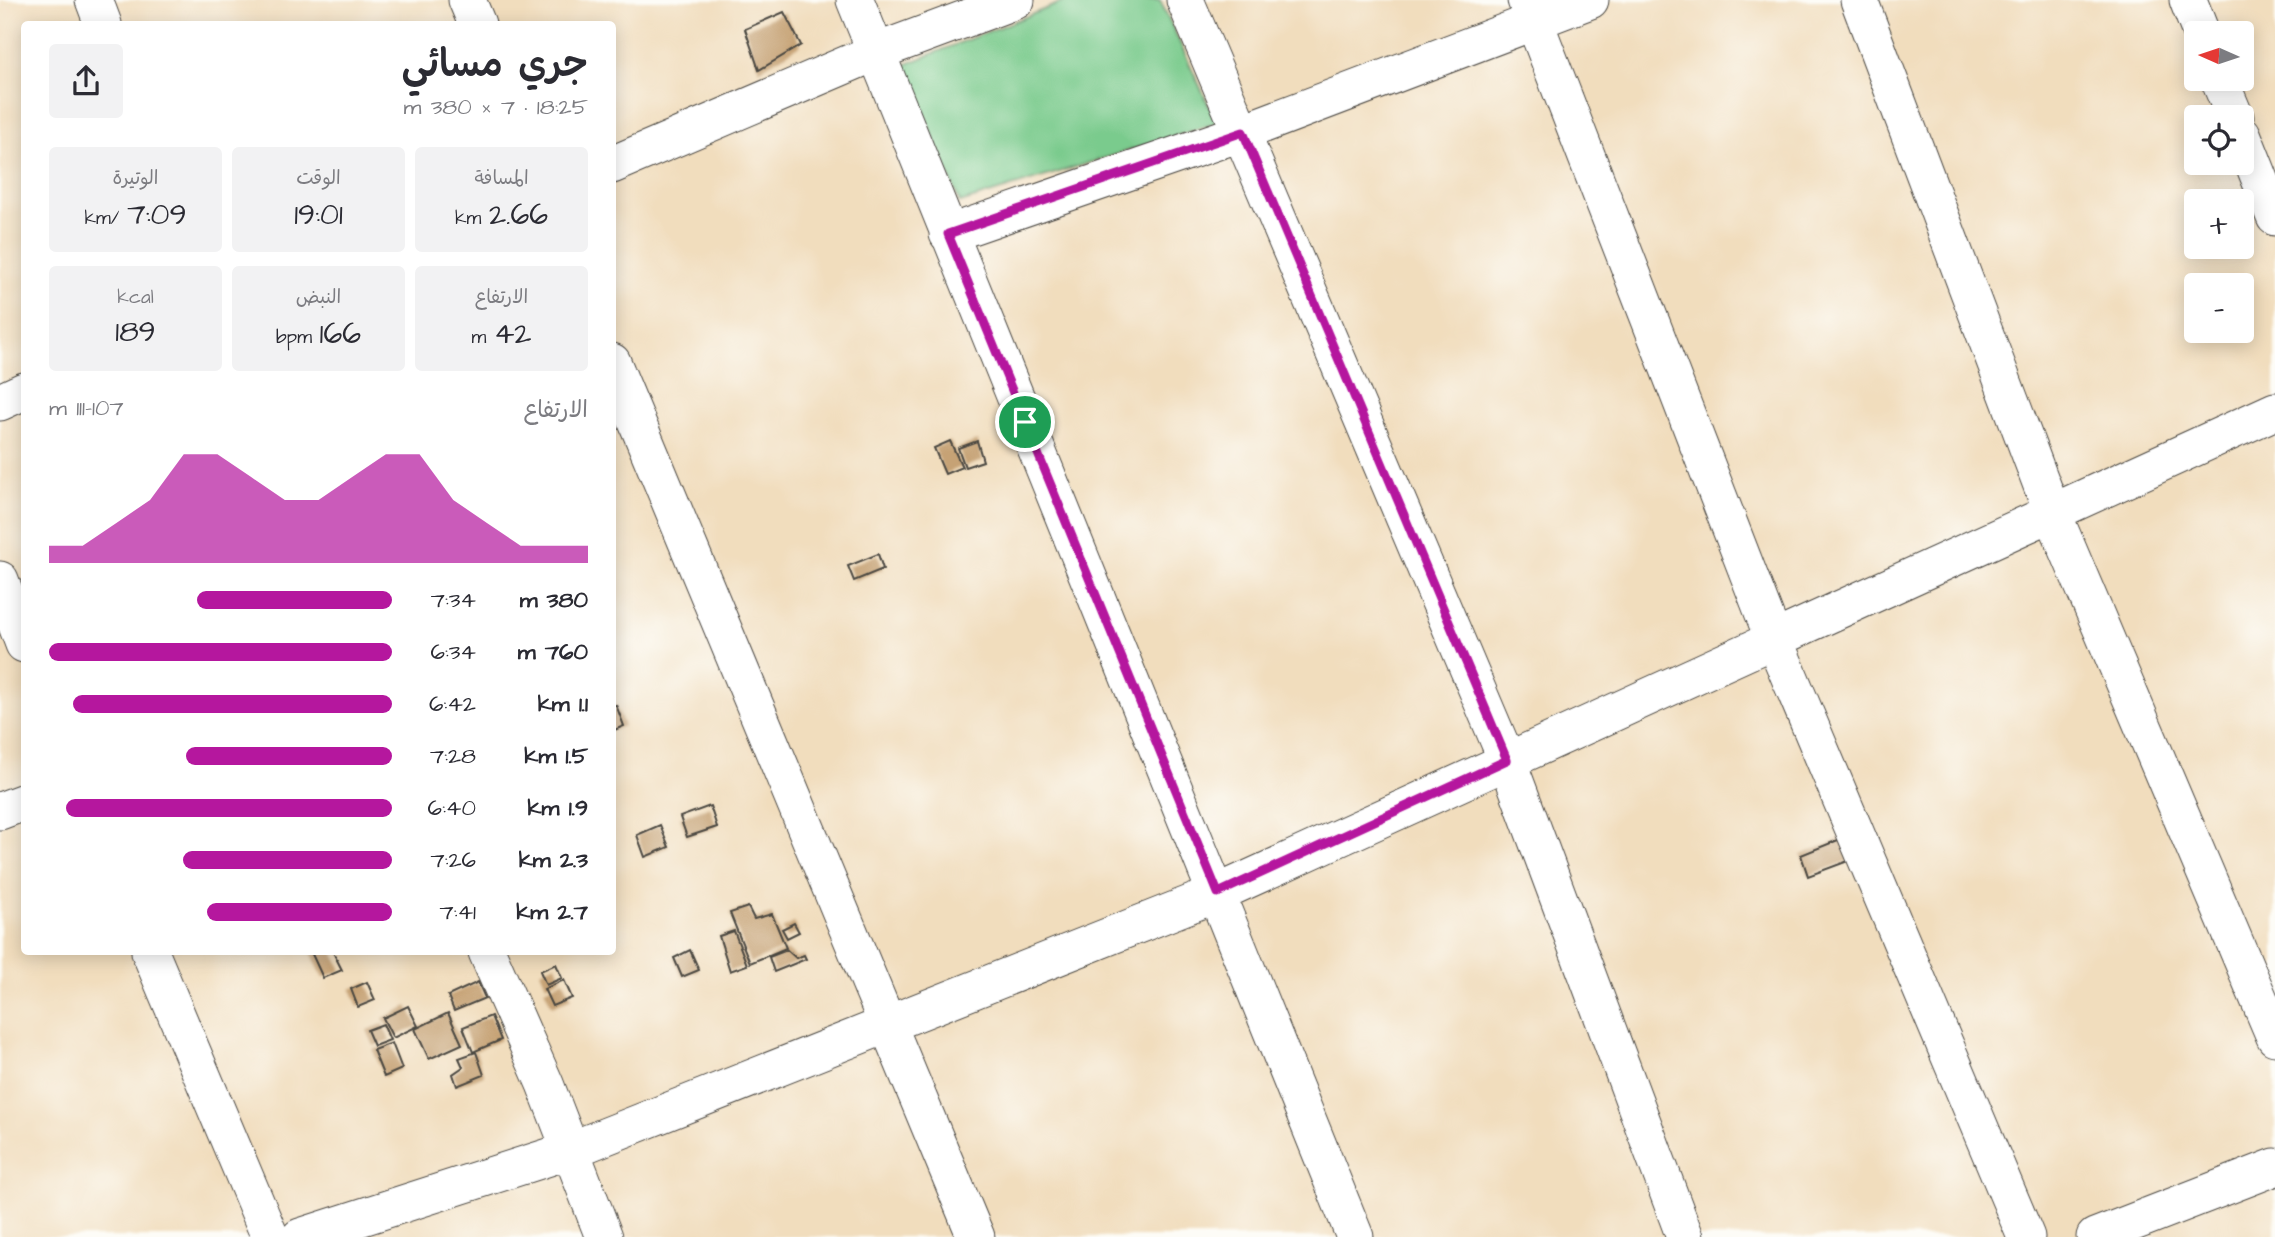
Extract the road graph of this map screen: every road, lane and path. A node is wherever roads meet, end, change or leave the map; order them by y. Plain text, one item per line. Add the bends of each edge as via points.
1 (94, 0) edge
2 (467, 0) edge
3 (855, 0) edge
4 (1016, 0) edge
5 (1185, 0) edge
6 (1590, 0) edge
7 (1859, 0) edge
8 (2188, 0) edge
9 (1530, 10) edge
10 (102, 21) edge
11 (476, 21) edge
12 (2196, 21) edge
13 (876, 52) junction
14 (1243, 132) junction
15 (616, 163) edge
16 (2254, 164) edge
17 (2275, 217) edge
18 (948, 234) junction
19 (616, 372) edge
20 (21, 392) edge
21 (0, 402) edge
22 (2275, 411) edge
23 (2052, 512) junction
24 (0, 580) edge
25 (21, 636) edge
26 (1774, 640) junction
27 (1507, 760) junction
28 (21, 803) edge
29 (0, 811) edge
30 (1218, 893) junction
31 (151, 955) edge
32 (488, 955) edge
33 (889, 1026) junction
34 (2275, 1037) edge
35 (571, 1150) junction
36 (2275, 1167) edge
37 (270, 1237) edge
38 (300, 1237) edge
39 (604, 1237) edge
40 (976, 1237) edge
41 (1355, 1237) edge
42 (1685, 1237) edge
43 (2025, 1237) edge
44 (2095, 1237) edge

1 - 10 street
2 - 11 street
3 - 13 street
4 - 13 street
5 - 14 street
6 - 9 street
7 - 23 street
8 - 12 street
9 - 14 street
9 - 26 street
13 - 15 street
13 - 18 street
14 - 18 street
14 - 27 street
16 - 17 street
18 - 30 street
19 - 33 street
20 - 21 street
22 - 23 street
23 - 26 street
23 - 34 street
24 - 25 street
26 - 27 street
26 - 43 street
27 - 30 street
27 - 42 street
28 - 29 street
30 - 33 street
30 - 41 street
31 - 37 street
32 - 35 street
33 - 35 street
33 - 40 street
35 - 38 street
35 - 39 street
36 - 44 street

